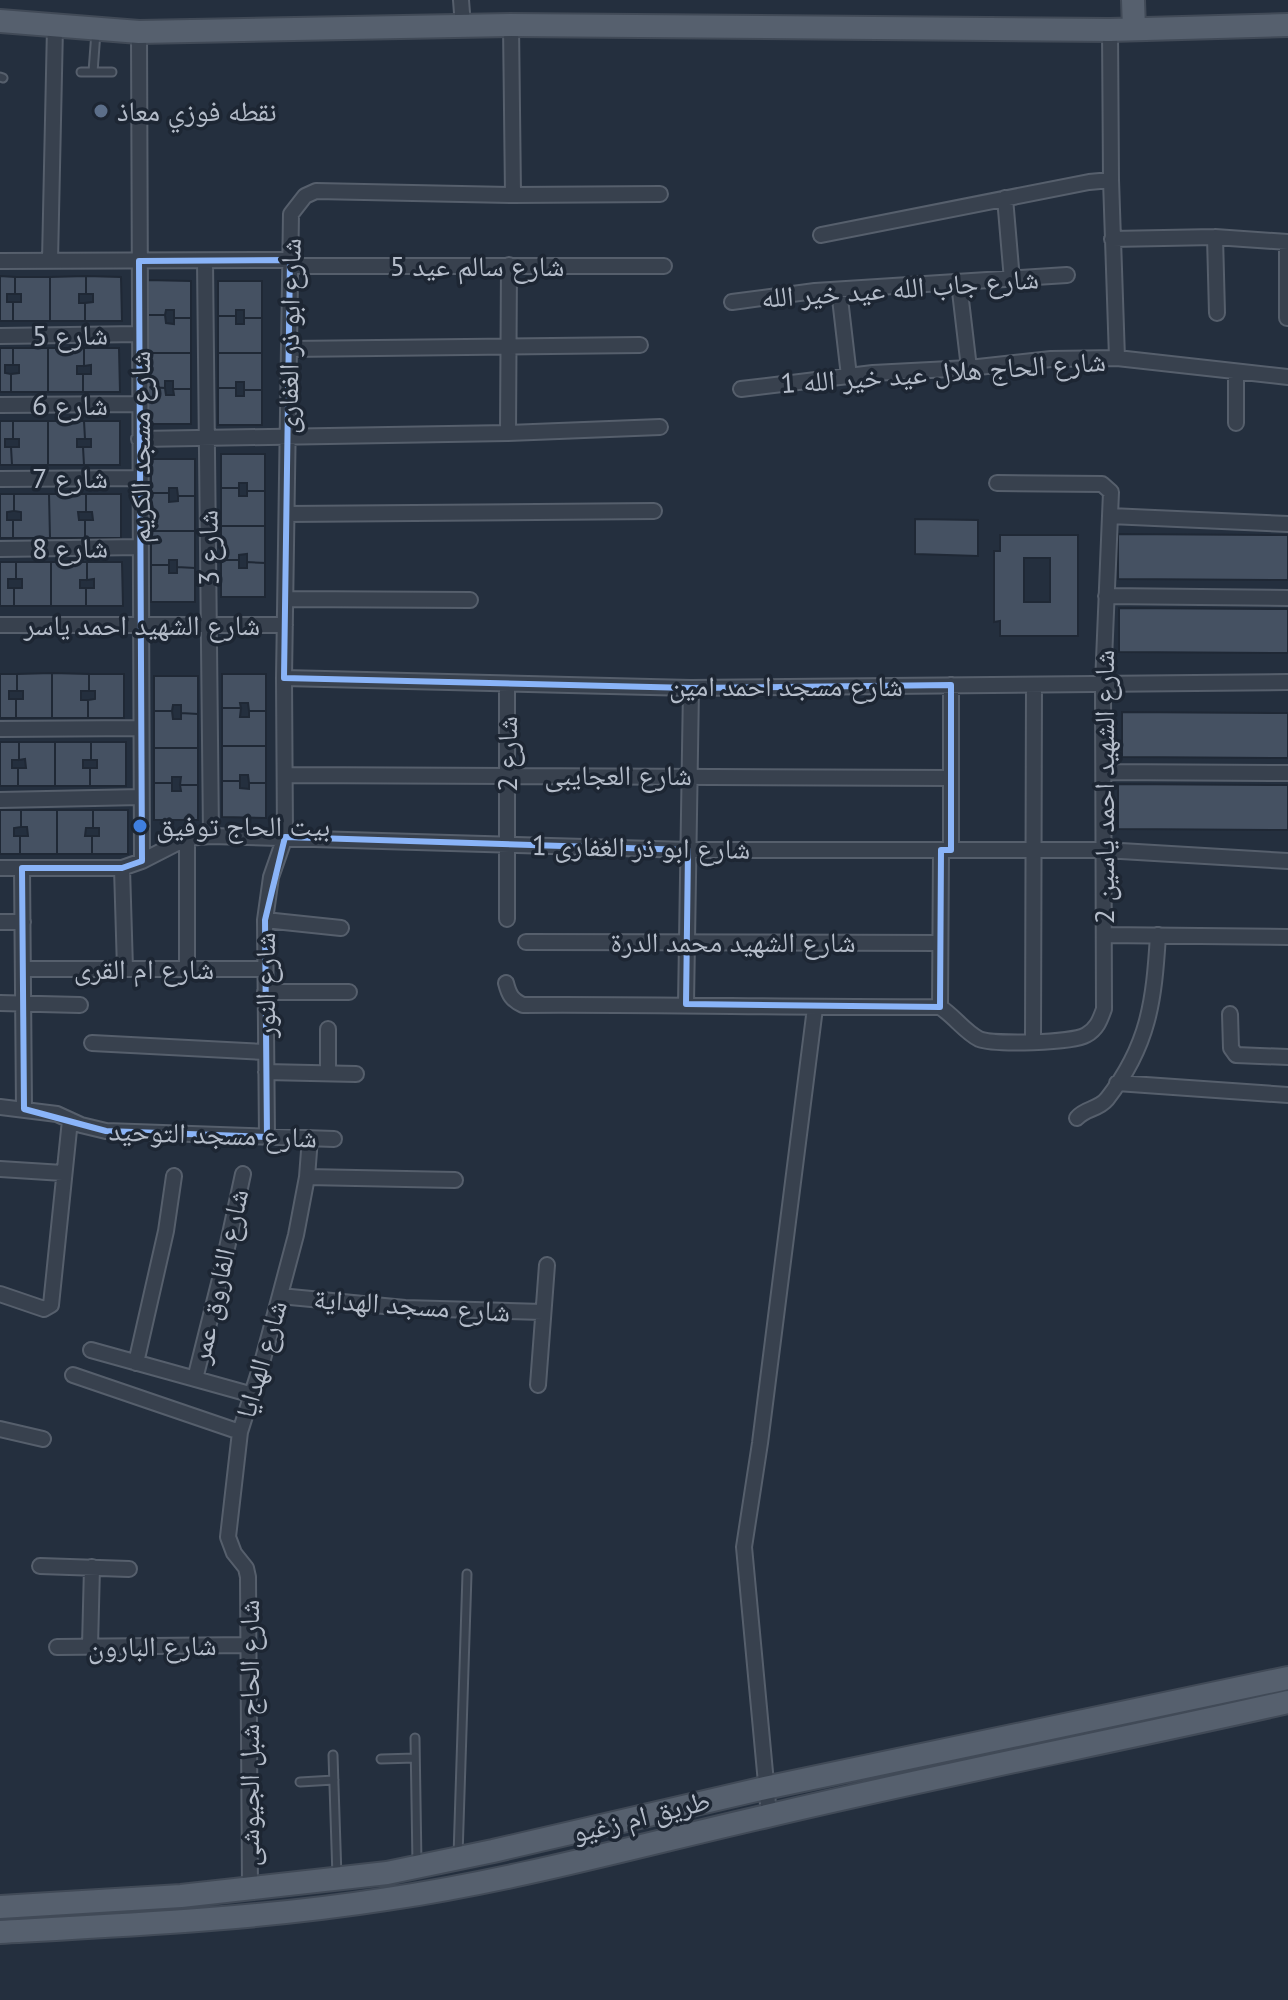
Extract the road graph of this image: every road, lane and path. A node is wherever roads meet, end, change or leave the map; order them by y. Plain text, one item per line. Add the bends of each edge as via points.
1 (461, 0) edge
2 (1133, 0) edge
3 (0, 21) edge
4 (511, 25) junction
5 (1288, 25) edge
6 (463, 26) junction
7 (55, 27) junction
8 (1134, 29) junction
9 (96, 30) junction
10 (1110, 30) junction
11 (139, 32) junction
12 (81, 72) dead end
13 (93, 72) junction
14 (112, 72) dead end
15 (1111, 180) junction
16 (660, 194) dead end
17 (513, 195) junction
18 (1005, 198) junction
19 (821, 235) dead end
20 (1215, 237) junction
21 (1112, 239) junction
22 (1288, 242) edge
23 (0, 261) edge
24 (50, 261) junction
25 (139, 261) junction
26 (205, 261) junction
27 (290, 263) junction
28 (509, 265) junction
29 (664, 266) dead end
30 (1067, 275) dead end
31 (1012, 280) junction
32 (959, 283) junction
33 (839, 290) junction
34 (732, 302) dead end
35 (1217, 313) dead end
36 (1287, 318) edge
37 (139, 334) junction
38 (0, 336) edge
39 (640, 345) dead end
40 (509, 346) junction
41 (289, 349) junction
42 (1117, 358) junction
43 (969, 368) junction
44 (1236, 373) junction
45 (849, 376) junction
46 (1288, 377) edge
47 (741, 389) dead end
48 (139, 404) junction
49 (0, 405) edge
50 (1236, 423) dead end
51 (660, 427) dead end
52 (508, 433) junction
53 (288, 436) junction
54 (207, 437) junction
55 (139, 439) junction
56 (139, 478) junction
57 (0, 479) edge
58 (997, 483) dead end
59 (654, 511) dead end
60 (287, 514) junction
61 (1110, 516) junction
62 (1288, 524) edge
63 (140, 547) junction
64 (0, 549) edge
65 (1106, 596) junction
66 (1288, 598) edge
67 (286, 599) junction
68 (470, 600) dead end
69 (0, 625) edge
70 (140, 625) junction
71 (209, 625) junction
72 (285, 625) junction
73 (284, 678) junction
74 (1288, 682) edge
75 (507, 684) junction
76 (1103, 684) junction
77 (951, 685) junction
78 (1034, 685) junction
79 (691, 688) junction
80 (141, 728) junction
81 (0, 729) edge
82 (1104, 772) junction
83 (1288, 773) edge
84 (286, 775) junction
85 (507, 775) junction
86 (690, 775) junction
87 (951, 778) junction
88 (141, 797) junction
89 (0, 800) edge
90 (211, 836) junction
91 (285, 837) junction
92 (187, 838) junction
93 (507, 844) junction
94 (688, 850) junction
95 (946, 850) junction
96 (1104, 850) junction
97 (1032, 851) junction
98 (142, 861) junction
99 (1288, 861) edge
100 (0, 868) edge
101 (22, 868) junction
102 (122, 868) junction
103 (507, 919) dead end
104 (265, 920) junction
105 (0, 922) edge
106 (23, 922) junction
107 (341, 928) dead end
108 (1104, 935) junction
109 (1158, 935) junction
110 (1288, 937) edge
111 (526, 942) dead end
112 (687, 942) junction
113 (940, 943) junction
114 (23, 969) junction
115 (125, 969) junction
116 (187, 969) junction
117 (265, 969) junction
118 (506, 983) dead end
119 (265, 992) junction
120 (349, 992) dead end
121 (0, 1003) edge
122 (24, 1003) junction
123 (686, 1004) junction
124 (80, 1005) dead end
125 (940, 1007) junction
126 (815, 1008) junction
127 (1230, 1014) dead end
128 (328, 1029) dead end
129 (1033, 1042) junction
130 (92, 1043) dead end
131 (265, 1052) junction
132 (1288, 1057) edge
133 (266, 1072) junction
134 (328, 1073) junction
135 (356, 1074) dead end
136 (1117, 1083) junction
137 (1288, 1095) edge
138 (0, 1107) edge
139 (24, 1109) junction
140 (1077, 1118) dead end
141 (70, 1120) junction
142 (267, 1137) junction
143 (310, 1138) junction
144 (334, 1139) dead end
145 (0, 1169) edge
146 (63, 1173) junction
147 (243, 1174) dead end
148 (174, 1176) dead end
149 (307, 1177) junction
150 (455, 1180) dead end
151 (547, 1265) dead end
152 (0, 1294) edge
153 (280, 1296) junction
154 (543, 1312) junction
155 (91, 1350) dead end
156 (136, 1363) junction
157 (73, 1375) dead end
158 (195, 1379) junction
159 (538, 1385) dead end
160 (253, 1395) junction
161 (0, 1429) edge
162 (240, 1432) junction
163 (43, 1439) dead end
164 (40, 1566) dead end
165 (92, 1567) junction
166 (129, 1569) dead end
167 (467, 1574) dead end
168 (248, 1577) joint
169 (248, 1645) junction
170 (90, 1646) junction
171 (57, 1647) dead end
172 (1288, 1678) edge
173 (1288, 1702) edge
174 (1040, 1729) junction
175 (415, 1738) dead end
176 (333, 1755) dead end
177 (1048, 1755) junction
178 (415, 1758) junction
179 (381, 1759) dead end
180 (334, 1780) junction
181 (300, 1782) dead end
182 (765, 1788) junction
183 (769, 1815) junction
184 (458, 1859) junction
185 (417, 1867) junction
186 (337, 1878) junction
187 (250, 1889) junction
188 (181, 1896) junction
189 (0, 1907) edge
190 (185, 1922) junction
191 (0, 1932) edge

1 - 6 street
2 - 8 main road
3 - 7 main road
4 - 6 main road
4 - 10 main road
4 - 17 street
5 - 8 main road
6 - 11 main road
7 - 9 main road
7 - 24 street
8 - 10 main road
9 - 11 main road
9 - 13 lane
10 - 15 street
11 - 25 street, شارع مسجد الكريم
12 - 13 lane
13 - 14 lane
15 - 18 street, شارع جاب الله عيد خير الله
15 - 21 street
16 - 17 street, شارع ابو ذر الغفارى
17 - 27 street, شارع ابو ذر الغفارى via 316,191 291,214
18 - 19 street, شارع جاب الله عيد خير الله
18 - 31 street
20 - 21 street
20 - 22 street
20 - 35 street
21 - 42 street
22 - 36 street
23 - 24 street, شارع سالم عيد 5
24 - 25 street, شارع سالم عيد 5
25 - 26 street, شارع سالم عيد 5
25 - 37 street, شارع مسجد الكريم
26 - 27 street, شارع سالم عيد 5
26 - 54 street, شارع 3
27 - 28 street, شارع سالم عيد 5
27 - 41 street, شارع ابو ذر الغفارى
28 - 29 street, شارع سالم عيد 5
28 - 40 street
30 - 31 street, شارع جاب الله عيد خير الله
31 - 32 street, شارع جاب الله عيد خير الله
32 - 33 street, شارع جاب الله عيد خير الله
32 - 43 street
33 - 34 street, شارع جاب الله عيد خير الله
33 - 45 street
37 - 38 street, شارع 5
37 - 48 street, شارع مسجد الكريم
39 - 40 street
40 - 41 street
40 - 52 street
41 - 53 street, شارع ابو ذر الغفارى
42 - 43 street, شارع الحاج هلال عيد خير الله 1
42 - 44 street, شارع الحاج هلال عيد خير الله 1
43 - 45 street, شارع الحاج هلال عيد خير الله 1
44 - 46 street, شارع الحاج هلال عيد خير الله 1
44 - 50 street
45 - 47 street, شارع الحاج هلال عيد خير الله 1
48 - 49 street, شارع 6
48 - 55 street, شارع مسجد الكريم
51 - 52 street
52 - 53 street
53 - 54 street
53 - 60 street, شارع ابو ذر الغفارى
54 - 55 street
54 - 71 street, شارع 3
55 - 56 street, شارع مسجد الكريم
56 - 57 street, شارع 7
56 - 63 street, شارع مسجد الكريم
58 - 61 street, شارع الشهيد احمد ياسين 2 via 1102,484 1111,492
59 - 60 street
60 - 67 street, شارع ابو ذر الغفارى
61 - 62 street
61 - 65 street, شارع الشهيد احمد ياسين 2
63 - 64 street, شارع 8
63 - 70 street, شارع مسجد الكريم
65 - 66 street
65 - 76 street, شارع الشهيد احمد ياسين 2
67 - 68 street
67 - 72 street, شارع ابو ذر الغفارى
69 - 70 street, شارع الشهيد احمد ياسر
70 - 71 street, شارع الشهيد احمد ياسر
70 - 80 street, شارع مسجد الكريم
71 - 72 street, شارع الشهيد احمد ياسر
71 - 90 street, شارع 3
72 - 73 street, شارع ابو ذر الغفارى
73 - 75 street, شارع مسجد احمد امين
73 - 84 street, شارع ابو ذر الغفارى
74 - 76 street, شارع مسجد احمد امين
75 - 79 street, شارع مسجد احمد امين
75 - 85 street, شارع 2
76 - 78 street, شارع مسجد احمد امين
76 - 82 street, شارع الشهيد احمد ياسين 2
77 - 78 street, شارع مسجد احمد امين
77 - 79 street, شارع مسجد احمد امين
77 - 87 street
78 - 97 street
79 - 86 street
80 - 81 street
80 - 88 street, شارع مسجد الكريم
82 - 83 street
82 - 96 street, شارع الشهيد احمد ياسين 2
84 - 85 street, شارع العجايبى
84 - 91 street, شارع ابو ذر الغفارى
85 - 86 street, شارع العجايبى
85 - 93 street, شارع 2
86 - 87 street, شارع العجايبى
86 - 94 street
87 - 95 street
88 - 89 street
88 - 98 street, شارع مسجد الكريم
90 - 91 street, شارع ابو ذر الغفارى 1
90 - 92 street, شارع ابو ذر الغفارى 1
91 - 93 street, شارع ابو ذر الغفارى 1
91 - 104 street, شارع النور via 271,877
92 - 98 street, شارع ابو ذر الغفارى 1
92 - 116 street
93 - 94 street, شارع ابو ذر الغفارى 1
93 - 103 street, شارع 2
94 - 95 street, شارع ابو ذر الغفارى 1
94 - 112 street
95 - 97 street, شارع ابو ذر الغفارى 1
95 - 113 street
96 - 97 street, شارع ابو ذر الغفارى 1
96 - 99 street, شارع ابو ذر الغفارى 1
96 - 108 street, شارع الشهيد احمد ياسين 2
97 - 129 street
98 - 102 street, شارع ابو ذر الغفارى 1
100 - 101 street, شارع ابو ذر الغفارى 1
101 - 102 street, شارع ابو ذر الغفارى 1
101 - 106 street
102 - 115 street
104 - 107 street
104 - 117 street, شارع النور
105 - 106 street
106 - 114 street
108 - 109 street
108 - 129 street, شارع الشهيد احمد ياسين 2 via 1104,1009 1097,1026 1085,1036
109 - 110 street
109 - 136 street via 1149,1021
111 - 112 street, شارع الشهيد محمد الدرة
112 - 113 street, شارع الشهيد محمد الدرة
112 - 123 street
113 - 125 street
114 - 115 street, شارع ام القرى
114 - 122 street
115 - 116 street, شارع ام القرى
116 - 117 street, شارع ام القرى
117 - 119 street, شارع النور
118 - 123 street via 514,1000 523,1005
119 - 120 street
119 - 131 street, شارع النور
121 - 122 street
122 - 124 street
122 - 139 street
123 - 126 street
125 - 126 street
125 - 129 street, شارع الشهيد احمد ياسين 2 via 978,1038
126 - 182 street via 744,1547
127 - 132 street via 1236,1055
128 - 134 street
130 - 131 street
131 - 133 street, شارع النور
133 - 134 street
133 - 142 street, شارع النور
134 - 135 street
136 - 137 street
136 - 140 street via 1096,1110
138 - 139 street, شارع مسجد التوحيد
139 - 141 street, شارع مسجد التوحيد
141 - 142 street, شارع مسجد التوحيد via 106,1131
141 - 146 street
142 - 143 street, شارع مسجد التوحيد
143 - 144 street, شارع مسجد التوحيد
143 - 149 street, شارع الهدايا
145 - 146 street
146 - 152 street via 51,1305 44,1309
147 - 158 street, شارع الفاروق عمر
148 - 156 street
149 - 150 street
149 - 153 street, شارع الهدايا
151 - 154 street
153 - 154 street, شارع مسجد الهداية via 405,1308
153 - 160 street, شارع الهدايا
154 - 159 street
155 - 156 street
156 - 158 street
157 - 162 street
158 - 160 street
160 - 162 street, شارع الهدايا
161 - 163 street
162 - 168 street, شارع الهدايا via 228,1537
164 - 165 street
165 - 166 street
165 - 170 street
167 - 184 lane
168 - 169 street, شارع الحاج شبل الجيوشى
169 - 170 street, شارع البارون
169 - 187 street, شارع الحاج شبل الجيوشى
170 - 171 street, شارع البارون
172 - 174 main road, طريق ام زغيو
173 - 177 main road, طريق ام زغيو
174 - 177 main road
174 - 182 main road, طريق ام زغيو
175 - 178 lane
176 - 180 lane
177 - 183 main road, طريق ام زغيو
178 - 179 lane
178 - 185 lane
180 - 181 lane
180 - 186 lane
182 - 183 street
182 - 184 main road, طريق ام زغيو
183 - 190 main road, طريق ام زغيو via 474,1884
184 - 185 main road, طريق ام زغيو
185 - 186 main road, طريق ام زغيو
186 - 187 main road, طريق ام زغيو
187 - 188 main road, طريق ام زغيو
188 - 189 main road, طريق ام زغيو
188 - 190 main road
190 - 191 main road, طريق ام زغيو

